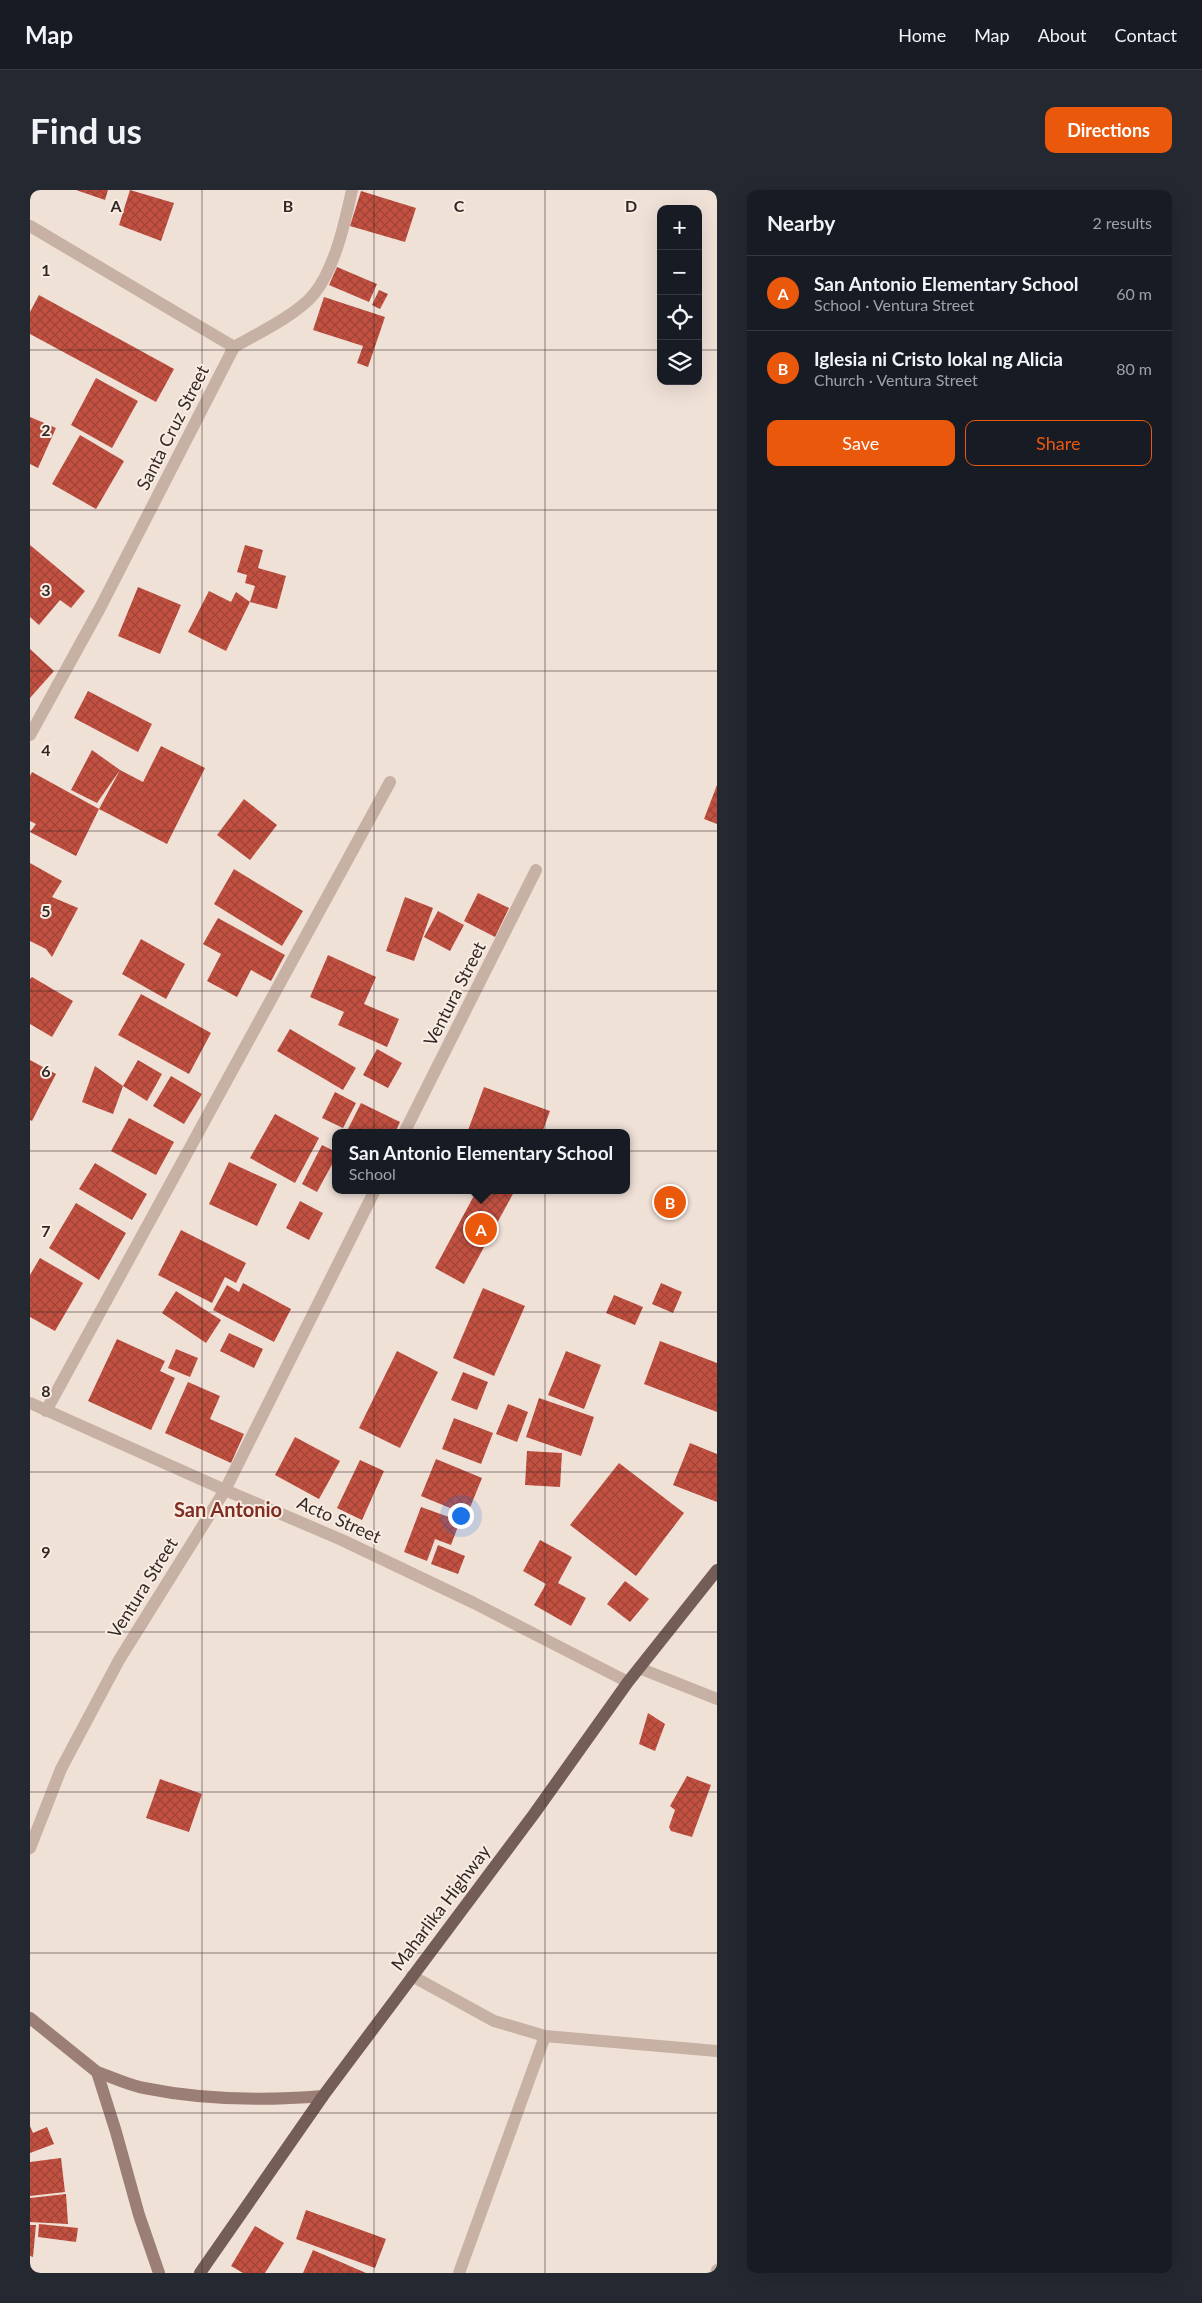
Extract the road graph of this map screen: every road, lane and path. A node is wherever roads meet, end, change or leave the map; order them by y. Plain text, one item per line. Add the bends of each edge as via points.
1 (352, 190) edge
2 (33, 227) edge
3 (30, 240) edge
4 (234, 347) junction
5 (30, 735) edge
6 (390, 782) dead end
7 (536, 870) dead end
8 (406, 1129) edge
9 (373, 1194) edge
10 (30, 1403) edge
11 (46, 1411) junction
12 (225, 1490) junction
13 (717, 1570) edge
14 (639, 1668) junction
15 (628, 1682) junction
16 (717, 1699) edge
17 (30, 1848) edge
18 (412, 1976) junction
19 (30, 2018) edge
20 (546, 2036) junction
21 (717, 2051) edge
22 (97, 2072) junction
23 (323, 2096) junction
24 (159, 2273) edge
25 (200, 2273) edge
26 (459, 2273) edge

1 - 4 street via 331,263 314,294 281,320
2 - 3 street
2 - 4 street
4 - 5 street, Santa Cruz Street via 100,608
6 - 11 street
7 - 8 street, Ventura Street
9 - 12 street, Ventura Street
10 - 11 street, Acto Street
11 - 12 street, Acto Street
12 - 15 street, Acto Street via 360,1548
12 - 17 street, Ventura Street via 120,1660 61,1769
13 - 14 main road, Maharlika Highway
14 - 15 main road, Maharlika Highway
14 - 16 street
15 - 18 main road, Maharlika Highway
18 - 20 street via 494,2021
18 - 23 main road, Maharlika Highway
19 - 22 main road
20 - 21 street
20 - 26 street
22 - 23 main road via 143,2088 204,2097 268,2100
22 - 24 main road via 138,2215
23 - 25 main road, Maharlika Highway

